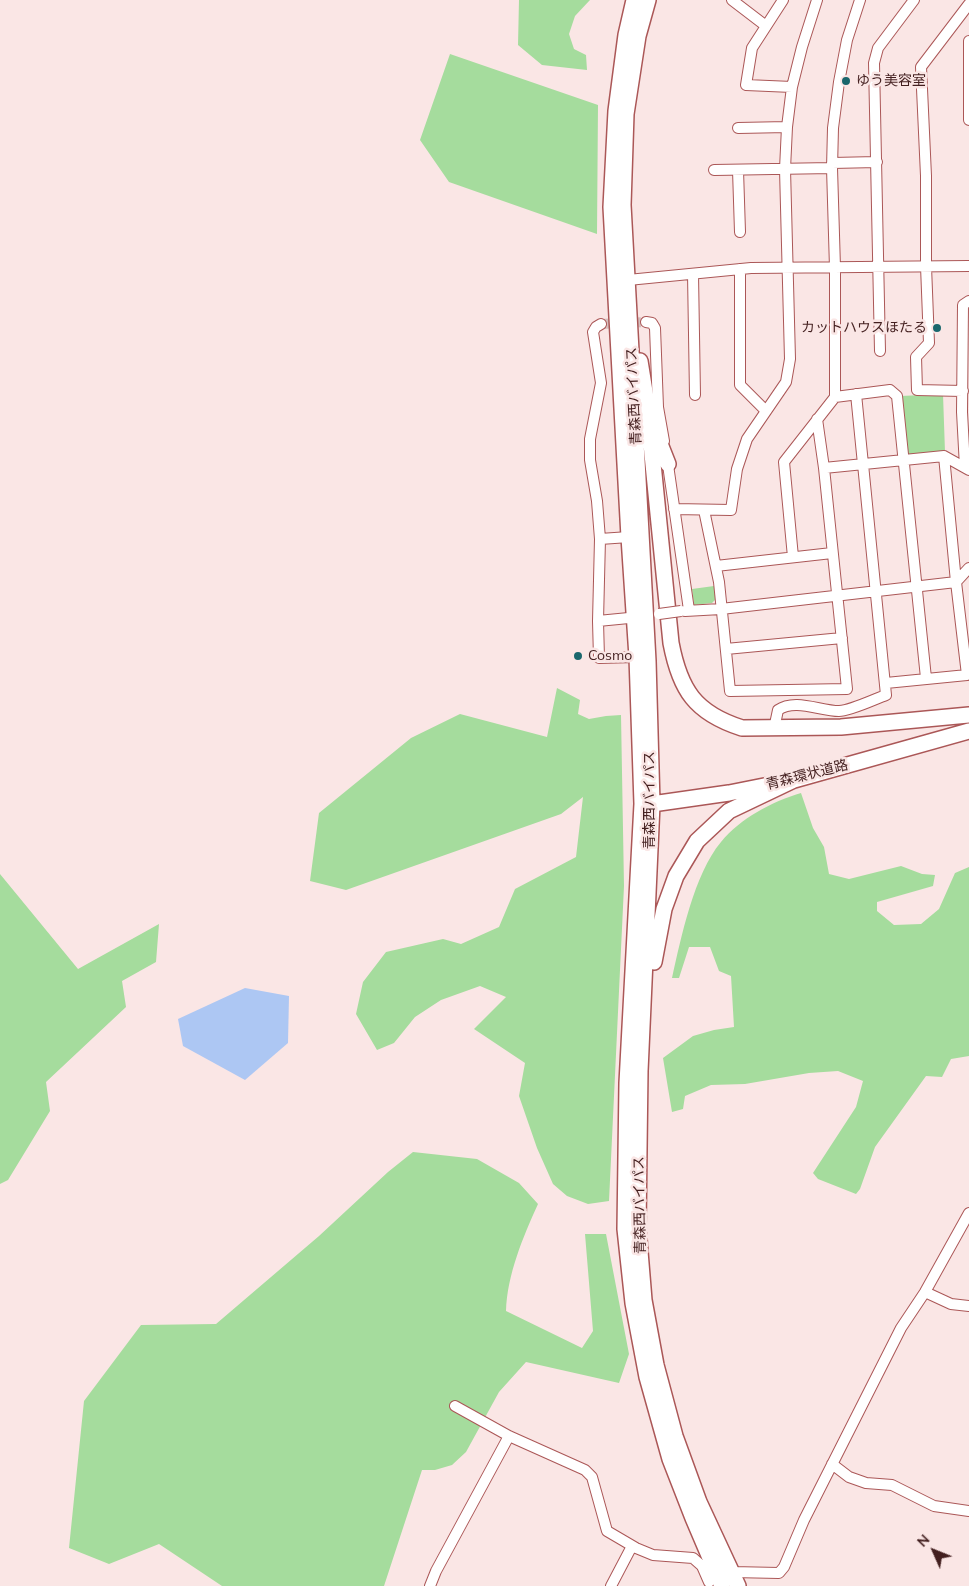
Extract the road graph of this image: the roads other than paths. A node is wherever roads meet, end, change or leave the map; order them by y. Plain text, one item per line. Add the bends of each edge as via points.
1 (634, 0) edge
2 (648, 0) edge
3 (732, 0) edge
4 (783, 0) edge
5 (817, 0) edge
6 (860, 0) edge
7 (914, 0) edge
8 (969, 4) edge
9 (766, 26) junction
10 (969, 41) edge
11 (792, 87) junction
12 (969, 120) edge
13 (787, 127) junction
14 (738, 128) dead end
15 (877, 162) junction
16 (832, 166) junction
17 (785, 169) junction
18 (714, 170) dead end
19 (738, 170) junction
20 (740, 232) dead end
21 (926, 266) junction
22 (969, 266) edge
23 (787, 268) junction
24 (835, 268) junction
25 (880, 268) junction
26 (740, 269) junction
27 (693, 274) junction
28 (628, 280) junction
29 (969, 301) edge
30 (966, 317) edge
31 (646, 322) dead end
32 (601, 324) dead end
33 (880, 351) dead end
34 (966, 363) edge
35 (962, 391) junction
36 (856, 394) junction
37 (695, 395) dead end
38 (835, 397) junction
39 (647, 404) junction
40 (766, 411) junction
41 (966, 412) edge
42 (817, 419) junction
43 (944, 456) junction
44 (904, 460) junction
45 (668, 464) junction
46 (864, 464) junction
47 (824, 468) junction
48 (967, 468) edge
49 (674, 509) junction
50 (704, 510) junction
51 (629, 537) junction
52 (600, 539) junction
53 (832, 553) junction
54 (793, 557) junction
55 (716, 566) junction
56 (969, 568) edge
57 (956, 582) junction
58 (917, 588) junction
59 (877, 592) junction
60 (837, 595) junction
61 (722, 609) junction
62 (685, 611) junction
63 (646, 616) junction
64 (598, 621) junction
65 (842, 638) junction
66 (726, 649) junction
67 (638, 657) junction
68 (926, 678) junction
69 (886, 683) junction
70 (969, 715) edge
71 (774, 729) junction
72 (969, 731) edge
73 (794, 780) junction
74 (647, 804) junction
75 (640, 1071) junction
76 (969, 1214) edge
77 (924, 1292) junction
78 (969, 1306) edge
79 (454, 1406) dead end
80 (509, 1436) junction
81 (832, 1464) junction
82 (969, 1511) edge
83 (632, 1546) junction
84 (707, 1564) junction
85 (732, 1572) junction
86 (716, 1584) edge
87 (430, 1586) edge
88 (611, 1586) edge
89 (738, 1586) edge

1 - 51 highway, 青森西バイパス via 616,111 611,207
2 - 28 highway, 青森西バイパス via 638,36 626,114 623,205
3 - 9 street
4 - 9 street
5 - 11 street
6 - 16 street via 847,40 839,82
7 - 15 street via 878,48 874,63
8 - 21 street via 921,67
9 - 11 street via 752,48 746,85
10 - 12 street
11 - 13 street
13 - 14 street
13 - 17 street
15 - 16 street
15 - 25 street
16 - 17 street
16 - 24 street
17 - 19 street
17 - 23 street
18 - 19 street
19 - 20 street
21 - 22 street
21 - 25 street
21 - 35 street via 929,343 916,357 917,390
23 - 24 street
23 - 26 street
23 - 40 street via 790,359 786,382
24 - 25 street
24 - 38 street
25 - 33 street
26 - 27 street
26 - 40 street via 740,385
27 - 28 street
27 - 37 street
28 - 39 highway
28 - 63 highway, 青森西バイパス
29 - 30 street via 963,305
30 - 34 street
31 - 45 street via 655,328 658,407
32 - 52 street via 592,332 601,383 590,439
34 - 35 street
35 - 41 street
36 - 38 street
36 - 44 street via 890,390 897,396
36 - 46 street
38 - 42 street
39 - 45 highway
39 - 71 highway via 671,643 681,679 688,693 714,716 742,728
40 - 50 street via 747,439 737,469 731,510
41 - 48 street
42 - 47 street
42 - 54 street via 784,462
43 - 44 street
43 - 48 street
43 - 57 street
44 - 46 street
44 - 58 street
45 - 49 street
46 - 47 street
46 - 59 street
47 - 53 street
49 - 50 street
49 - 62 street
50 - 55 street
51 - 52 street
51 - 63 highway, 青森西バイパス
52 - 64 street
53 - 54 street
53 - 60 street
54 - 55 street
55 - 61 street
56 - 57 street
57 - 58 street
57 - 68 street via 967,675
58 - 59 street
58 - 68 street
59 - 60 street
59 - 69 street
60 - 61 street
60 - 65 street
61 - 62 street
61 - 66 street
62 - 63 street, bridge
63 - 64 street
63 - 67 highway, 青森西バイパス
63 - 74 highway, 青森西バイパス
64 - 67 street via 599,658
65 - 66 street
65 - 66 street via 847,689 730,691
67 - 74 highway, 青森西バイパス
68 - 69 street
69 - 71 street via 886,695 840,711 783,706 778,710
70 - 71 highway via 841,727
72 - 73 highway, 青森環状道路
73 - 74 highway, 青森環状道路
73 - 75 highway via 729,811 697,841 676,876 664,909 656,949
74 - 75 highway, 青森西バイパス
74 - 84 highway, 青森西バイパス via 627,1083 625,1229 633,1303 647,1377 670,1459
75 - 85 highway, 青森西バイパス via 638,1226 644,1300 656,1365 675,1436 699,1502
76 - 77 street
77 - 78 street via 951,1304
77 - 81 street via 901,1328
79 - 80 street
80 - 83 street via 585,1470 592,1477 607,1532
80 - 87 street
81 - 82 street via 849,1477 866,1483 892,1485 934,1506
81 - 85 street via 779,1573
83 - 84 street via 653,1555 693,1558
83 - 88 street
84 - 85 street
84 - 86 highway, 青森西バイパス
85 - 89 highway, 青森西バイパス

